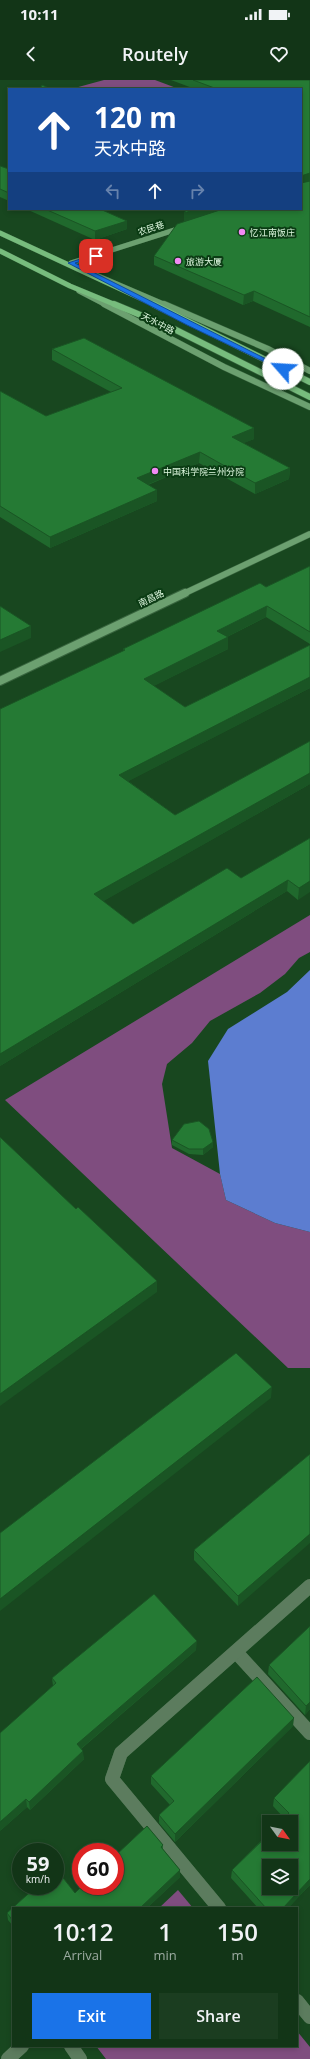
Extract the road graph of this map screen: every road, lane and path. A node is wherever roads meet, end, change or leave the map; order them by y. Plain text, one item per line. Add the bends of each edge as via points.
1 (192, 224) edge
2 (0, 233) edge
3 (0, 251) edge
4 (71, 263) junction
5 (96, 275) junction
6 (70, 286) junction
7 (310, 371) edge
8 (310, 382) edge
9 (310, 397) edge
10 (310, 407) edge
11 (310, 534) edge
12 (0, 681) edge
13 (310, 1586) edge
14 (236, 1652) junction
15 (310, 1733) edge
16 (218, 1907) edge
17 (298, 2002) edge
18 (310, 2017) edge
19 (21, 2047) edge
20 (72, 2047) edge
21 (8, 2059) edge
22 (80, 2059) edge

1 - 4 street, 农民巷
2 - 4 main road, 天水中路
3 - 6 main road, 天水中路
4 - 5 main road, 天水中路
5 - 7 street, 天水中路
5 - 8 main road via 189,324
6 - 9 main road via 174,329
6 - 10 street, 天水中路 via 224,367
11 - 12 street, 南昌路
13 - 14 street
14 - 15 street
14 - 16 street via 121,1753 112,1779
17 - 18 street
19 - 21 street
20 - 22 street

